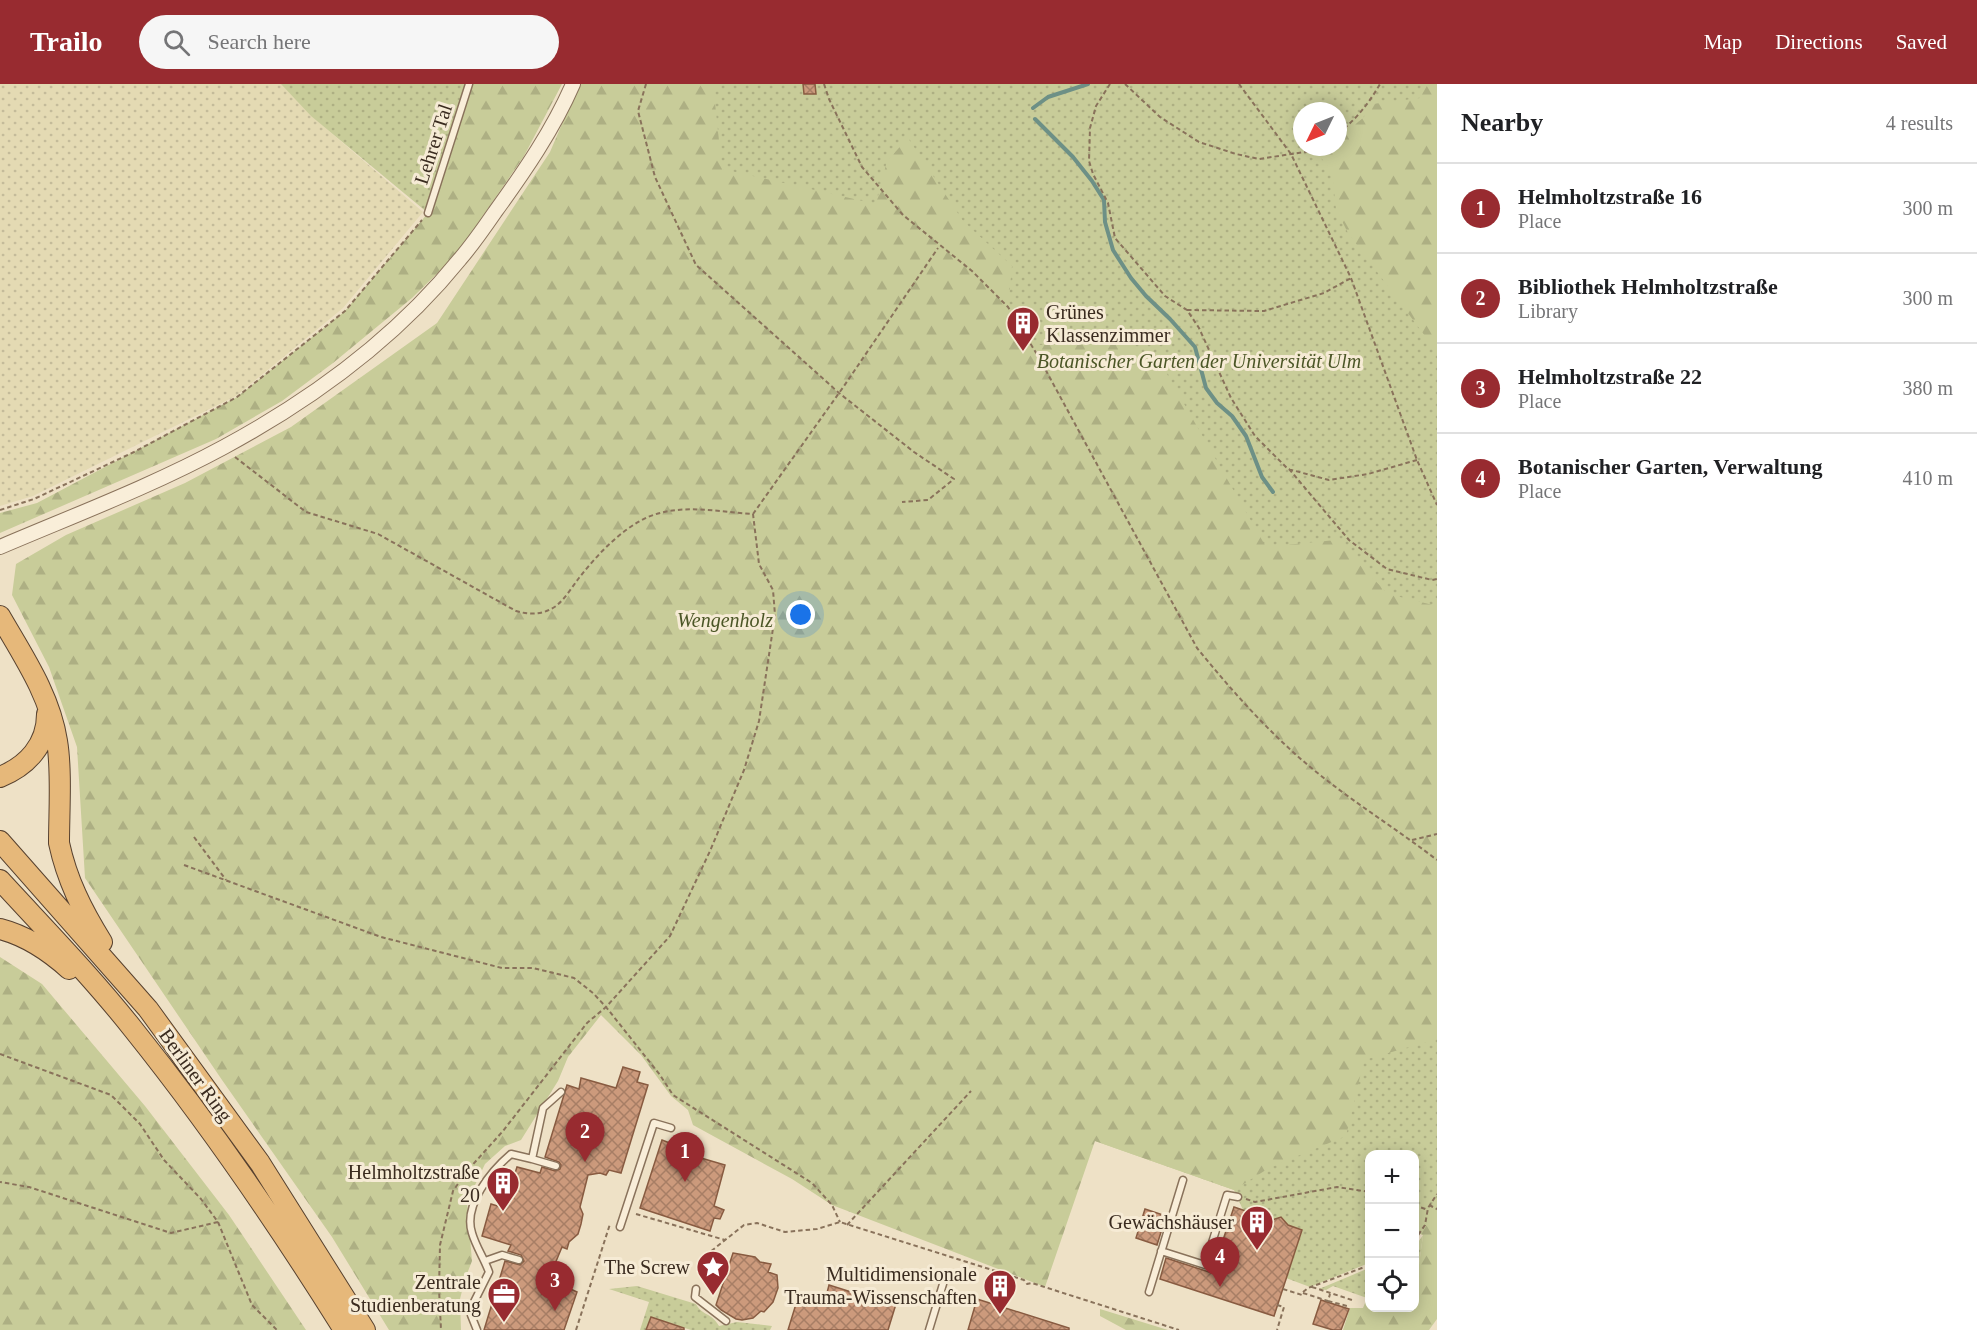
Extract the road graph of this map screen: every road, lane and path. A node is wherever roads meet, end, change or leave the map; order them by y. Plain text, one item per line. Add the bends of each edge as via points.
1 (469, 84) edge
2 (573, 84) edge
3 (646, 84) edge
4 (824, 84) edge
5 (1110, 84) edge
6 (1125, 84) edge
7 (1239, 84) edge
8 (1380, 84) edge
9 (1347, 127) edge
10 (1291, 153) junction
11 (428, 213) joint
12 (939, 246) junction
13 (1351, 278) junction
14 (1187, 310) junction
15 (839, 393) junction
16 (224, 447) junction
17 (1417, 460) junction
18 (1288, 468) junction
19 (902, 502) dead end
20 (1437, 505) edge
21 (0, 510) edge
22 (753, 514) junction
23 (0, 547) edge
24 (1437, 579) edge
25 (0, 616) edge
26 (47, 705) junction
27 (0, 777) edge
28 (1437, 834) edge
29 (194, 837) dead end
30 (1412, 840) junction
31 (0, 841) edge
32 (1437, 860) edge
33 (184, 865) dead end
34 (0, 880) edge
35 (227, 881) junction
36 (0, 929) edge
37 (606, 1006) junction
38 (148, 1009) junction
39 (133, 1028) junction
40 (0, 1054) edge
41 (971, 1091) dead end
42 (561, 1092) dead end
43 (671, 1128) dead end
44 (532, 1159) junction
45 (556, 1166) dead end
46 (1183, 1180) dead end
47 (0, 1182) edge
48 (1365, 1191) edge
49 (1437, 1194) edge
50 (1238, 1197) joint
51 (1430, 1205) junction
52 (1419, 1207) edge
53 (1437, 1209) edge
54 (1428, 1210) junction
55 (622, 1219) junction
56 (218, 1222) junction
57 (840, 1222) junction
58 (847, 1225) junction
59 (620, 1227) dead end
60 (1419, 1234) edge
61 (725, 1240) junction
62 (1161, 1251) junction
63 (706, 1257) dead end
64 (519, 1260) dead end
65 (485, 1261) junction
66 (1365, 1267) edge
67 (943, 1284) dead end
68 (1311, 1287) junction
69 (696, 1289) dead end
70 (1283, 1289) dead end
71 (1149, 1292) dead end
72 (1303, 1293) junction
73 (1330, 1293) junction
74 (1328, 1300) junction
75 (1352, 1300) dead end
76 (1277, 1305) dead end
77 (1347, 1306) dead end
78 (726, 1321) dead end
79 (277, 1330) edge
80 (344, 1330) edge
81 (365, 1330) edge
82 (477, 1330) edge
83 (576, 1330) edge
84 (929, 1330) edge
85 (1179, 1330) edge
86 (1277, 1330) edge

1 - 11 lane, Lehrer Tal
2 - 16 street via 524,172 460,260 416,308 364,354 290,409
3 - 15 path via 638,111 655,177 696,265
4 - 12 path via 862,167 903,215
5 - 14 path via 1096,106 1090,128 1089,161 1093,174 1108,203 1115,238 1165,296
6 - 10 path via 1160,117 1199,142 1259,159
7 - 10 path
8 - 9 path
10 - 13 path
11 - 21 path via 345,311 237,397 104,466 34,499
12 - 15 path
12 - 30 path via 1008,307 1197,648 1285,744 1328,782
13 - 14 path via 1324,293 1264,311
13 - 17 path
14 - 18 path via 1249,427
15 - 19 path via 914,453 954,479 928,500
15 - 22 path
16 - 22 path via 306,512 378,534 516,611 530,615 556,606 593,560 646,518 668,510 698,508
16 - 23 street
17 - 18 path via 1329,480
17 - 20 path
18 - 24 path via 1349,540 1387,569
22 - 37 path via 759,564 773,590 776,615 759,720 740,780 670,936
25 - 26 highway
26 - 27 highway via 45,732 34,753 23,765
26 - 38 highway via 57,741 59,843 66,872 89,921
28 - 30 path
29 - 35 path
30 - 32 path
31 - 38 highway, Berliner Ring
33 - 35 path
34 - 39 highway, Berliner Ring
35 - 37 path via 381,937 502,968 533,968 574,978
36 - 39 highway via 30,940 53,955
37 - 57 path via 673,1095 812,1183 832,1205
38 - 81 highway, Berliner Ring via 260,1163
39 - 80 highway, Berliner Ring via 244,1177
40 - 56 path via 111,1095 140,1124 164,1160
41 - 58 path
42 - 44 lane via 543,1108
43 - 55 lane via 654,1123
44 - 45 lane
44 - 65 lane via 511,1154 486,1179 475,1202 469,1217 471,1232
46 - 62 lane
47 - 56 path via 29,1187 171,1233
48 - 50 path via 1337,1187 1255,1202
49 - 51 path
50 - 62 lane via 1227,1195 1205,1266
51 - 53 path
51 - 54 path
52 - 54 path
54 - 60 path
55 - 59 lane
55 - 61 path via 629,1212
55 - 83 path via 613,1215
56 - 79 path via 252,1305
57 - 58 path
57 - 61 path via 785,1232 750,1224
58 - 85 path
61 - 63 path
62 - 71 lane
64 - 65 lane via 502,1255
65 - 82 lane via 489,1272 471,1315
66 - 68 path
67 - 84 lane
68 - 72 path
68 - 73 path
69 - 78 lane via 694,1297
70 - 72 path
72 - 74 path
73 - 74 path
73 - 75 path
74 - 77 path
76 - 86 path via 1284,1307

